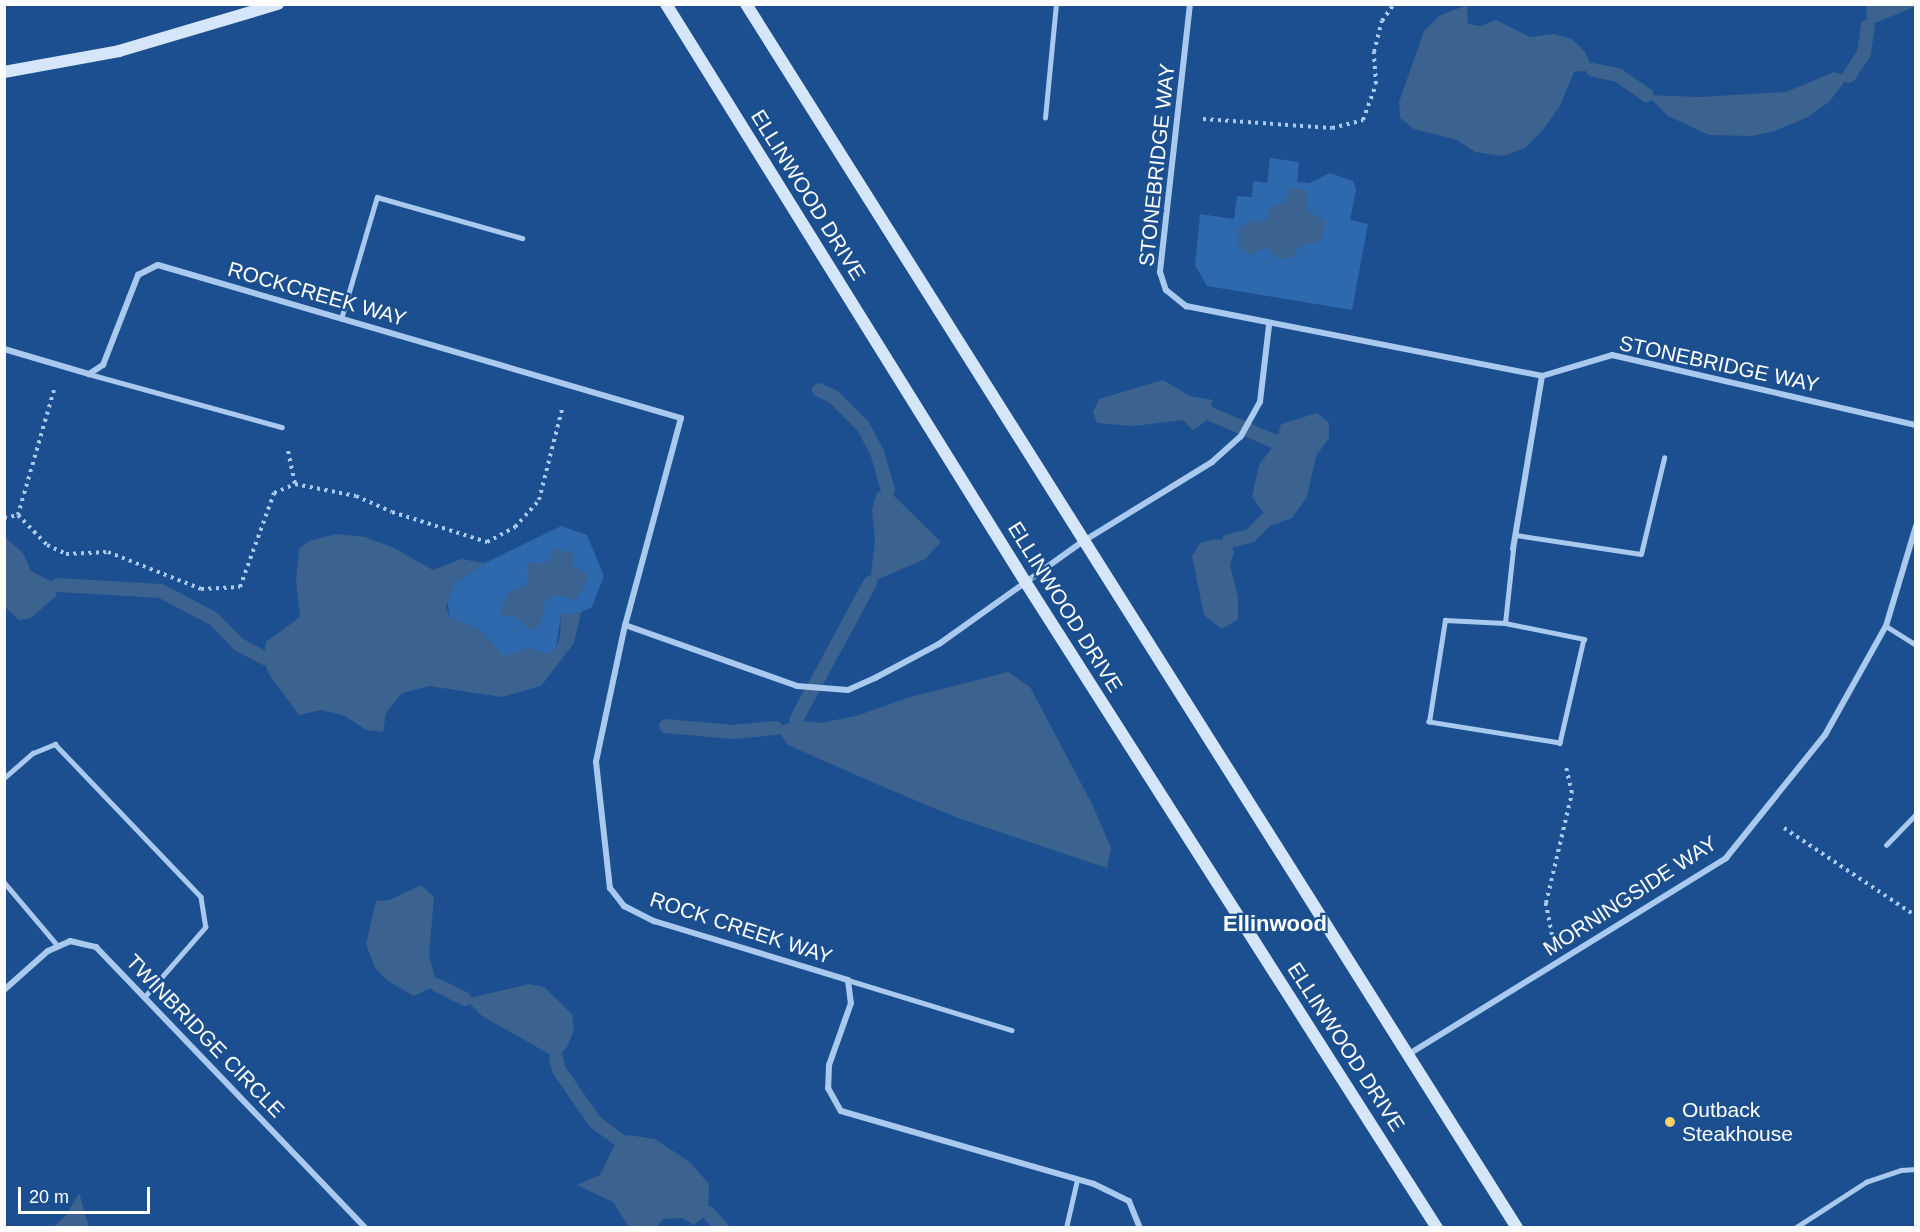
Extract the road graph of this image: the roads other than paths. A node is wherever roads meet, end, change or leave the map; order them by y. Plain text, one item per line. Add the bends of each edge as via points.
1 (278, 4) edge
2 (666, 4) edge
3 (746, 4) edge
4 (1056, 4) edge
5 (1190, 4) edge
6 (4, 72) edge
7 (1045, 118) dead end
8 (522, 238) dead end
9 (341, 319) junction
10 (1269, 325) junction
11 (4, 349) edge
12 (89, 374) junction
13 (1542, 376) junction
14 (681, 418) joint
15 (1916, 425) edge
16 (282, 427) road end
17 (1664, 458) dead end
18 (1916, 526) edge
19 (1516, 535) junction
20 (1082, 542) junction
21 (1513, 549) joint
22 (1026, 583) junction
23 (1505, 623) junction
24 (625, 625) junction
25 (1886, 626) junction
26 (1916, 645) edge
27 (4, 778) edge
28 (1916, 814) edge
29 (1886, 845) dead end
30 (4, 882) edge
31 (58, 946) junction
32 (848, 980) junction
33 (4, 990) edge
34 (145, 997) junction
35 (1012, 1030) dead end
36 (1408, 1054) junction
37 (1916, 1169) edge
38 (1077, 1180) junction
39 (365, 1227) edge
40 (1066, 1227) edge
41 (1140, 1227) edge
42 (1437, 1227) edge
43 (1517, 1227) edge
44 (1795, 1227) edge

1 - 6 street via 120,51
2 - 22 street, ELLINWOOD DRIVE
3 - 20 street
4 - 7 lane
5 - 10 street, STONEBRIDGE WAY via 1160,272 1166,290 1186,306
8 - 9 lane via 377,196
9 - 12 street, ROCKCREEK WAY via 158,265 138,275 104,366
9 - 14 street, ROCKCREEK WAY
10 - 13 street, STONEBRIDGE WAY
10 - 20 street via 1260,402 1240,436 1212,462
11 - 12 street
12 - 16 lane
13 - 15 street, STONEBRIDGE WAY via 1612,355
13 - 19 street
14 - 24 street, ROCK CREEK WAY
17 - 19 lane via 1641,554
18 - 25 street, MORNINGSIDE WAY
19 - 21 street
20 - 22 street
20 - 36 street
21 - 23 lane
22 - 24 street via 939,644 848,690 797,686
22 - 42 street, ELLINWOOD DRIVE
23 - 23 lane via 1445,620 1429,722 1560,742 1584,639
24 - 32 street, ROCK CREEK WAY via 596,762 610,888 624,906 654,921
25 - 26 lane
25 - 36 street, MORNINGSIDE WAY via 1825,735 1726,858
27 - 34 lane via 33,753 55,744 201,897 206,927
28 - 29 lane
30 - 31 lane
31 - 33 street
31 - 34 street, TWINBRIDGE CIRCLE via 70,941 96,947
32 - 35 lane
32 - 38 street, ROCK CREEK WAY via 851,1003 829,1065 828,1088 841,1111
34 - 39 street, TWINBRIDGE CIRCLE
36 - 43 street
37 - 44 lane via 1866,1182
38 - 40 lane
38 - 41 street, ROCK CREEK WAY via 1129,1201

